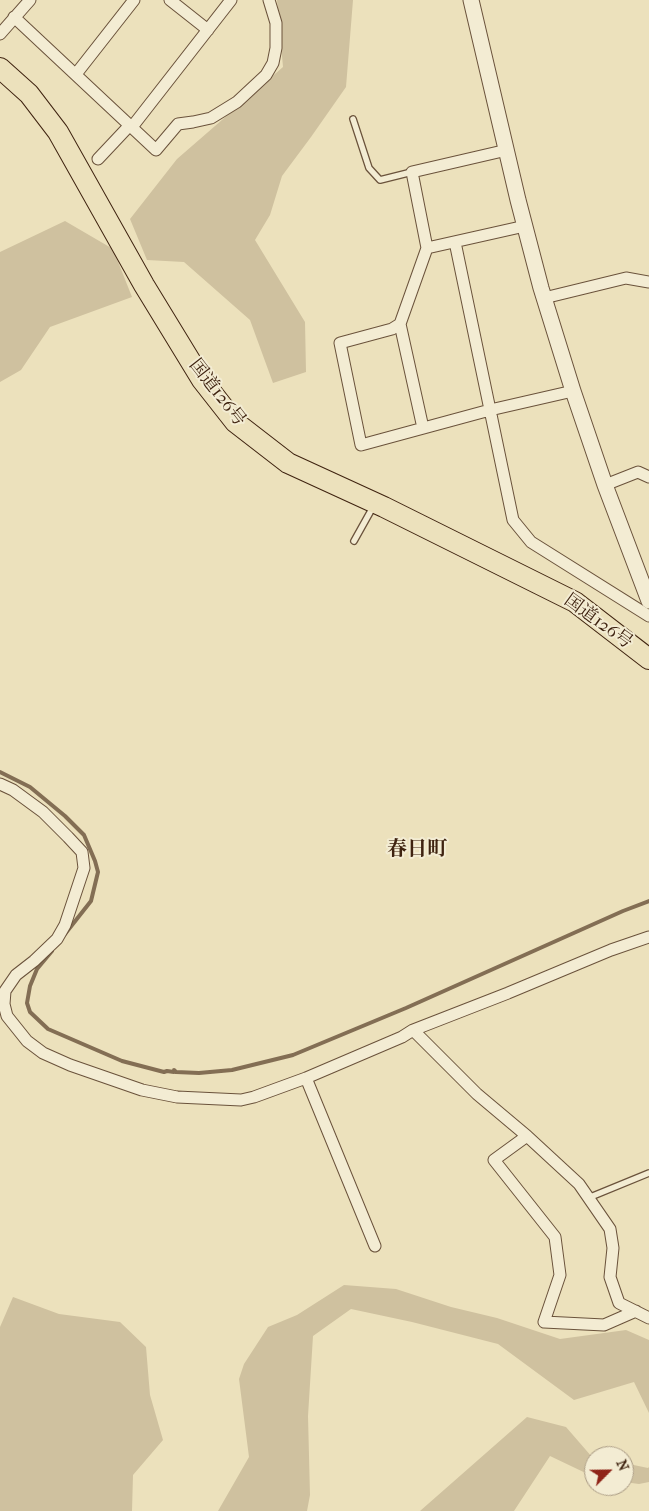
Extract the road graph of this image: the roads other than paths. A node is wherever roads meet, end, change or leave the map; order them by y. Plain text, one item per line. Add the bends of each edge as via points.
1 (30, 0) edge
2 (134, 0) edge
3 (170, 0) edge
4 (231, 0) edge
5 (269, 0) edge
6 (471, 0) edge
7 (14, 18) junction
8 (208, 30) junction
9 (0, 34) edge
10 (0, 68) edge
11 (76, 74) junction
12 (353, 118) dead end
13 (131, 126) junction
14 (507, 150) junction
15 (98, 159) dead end
16 (412, 172) junction
17 (525, 226) junction
18 (455, 242) junction
19 (427, 248) junction
20 (649, 282) edge
21 (544, 298) junction
22 (400, 324) junction
23 (573, 391) junction
24 (490, 410) junction
25 (423, 428) junction
26 (649, 476) edge
27 (605, 485) junction
28 (375, 503) junction
29 (354, 541) dead end
30 (649, 601) edge
31 (649, 616) edge
32 (649, 659) edge
33 (0, 784) edge
34 (649, 937) edge
35 (413, 1030) junction
36 (306, 1078) junction
37 (527, 1136) junction
38 (649, 1173) edge
39 (588, 1198) junction
40 (375, 1246) dead end
41 (636, 1311) junction
42 (649, 1318) edge

1 - 7 street
2 - 11 street
3 - 8 street
4 - 8 street
5 - 13 street via 276,23 276,48 273,63 255,86 211,118 178,124 156,150
6 - 14 street
7 - 9 street
7 - 11 street
8 - 13 street
10 - 28 highway, 国道126号 via 29,94 58,132 148,293 202,380 235,422 288,463
11 - 13 street
12 - 16 lane via 369,168 380,180
13 - 15 street
14 - 16 street
14 - 17 street
16 - 19 street
17 - 18 street
17 - 21 street
18 - 19 street
18 - 24 street
19 - 22 street
20 - 21 street via 626,278
21 - 23 street
22 - 25 street
22 - 25 street via 340,342 361,445
23 - 24 street
23 - 27 street
24 - 25 street
24 - 31 street via 514,520 532,542
26 - 27 street via 638,472
27 - 30 street via 642,574
28 - 29 lane
28 - 32 highway, 国道126号 via 575,602
33 - 36 street via 43,812 68,836 82,852 84,868 57,939 16,975 5,991 7,1016 27,1041 43,1053 78,1068 142,1090 176,1097 241,1100
34 - 35 street
35 - 36 street
35 - 37 street via 478,1094
36 - 40 street
37 - 39 street via 579,1184
37 - 41 street via 494,1160 555,1237 560,1275 544,1322 604,1325
38 - 39 lane
39 - 41 street via 610,1229 613,1248 610,1277 619,1302
41 - 42 street

